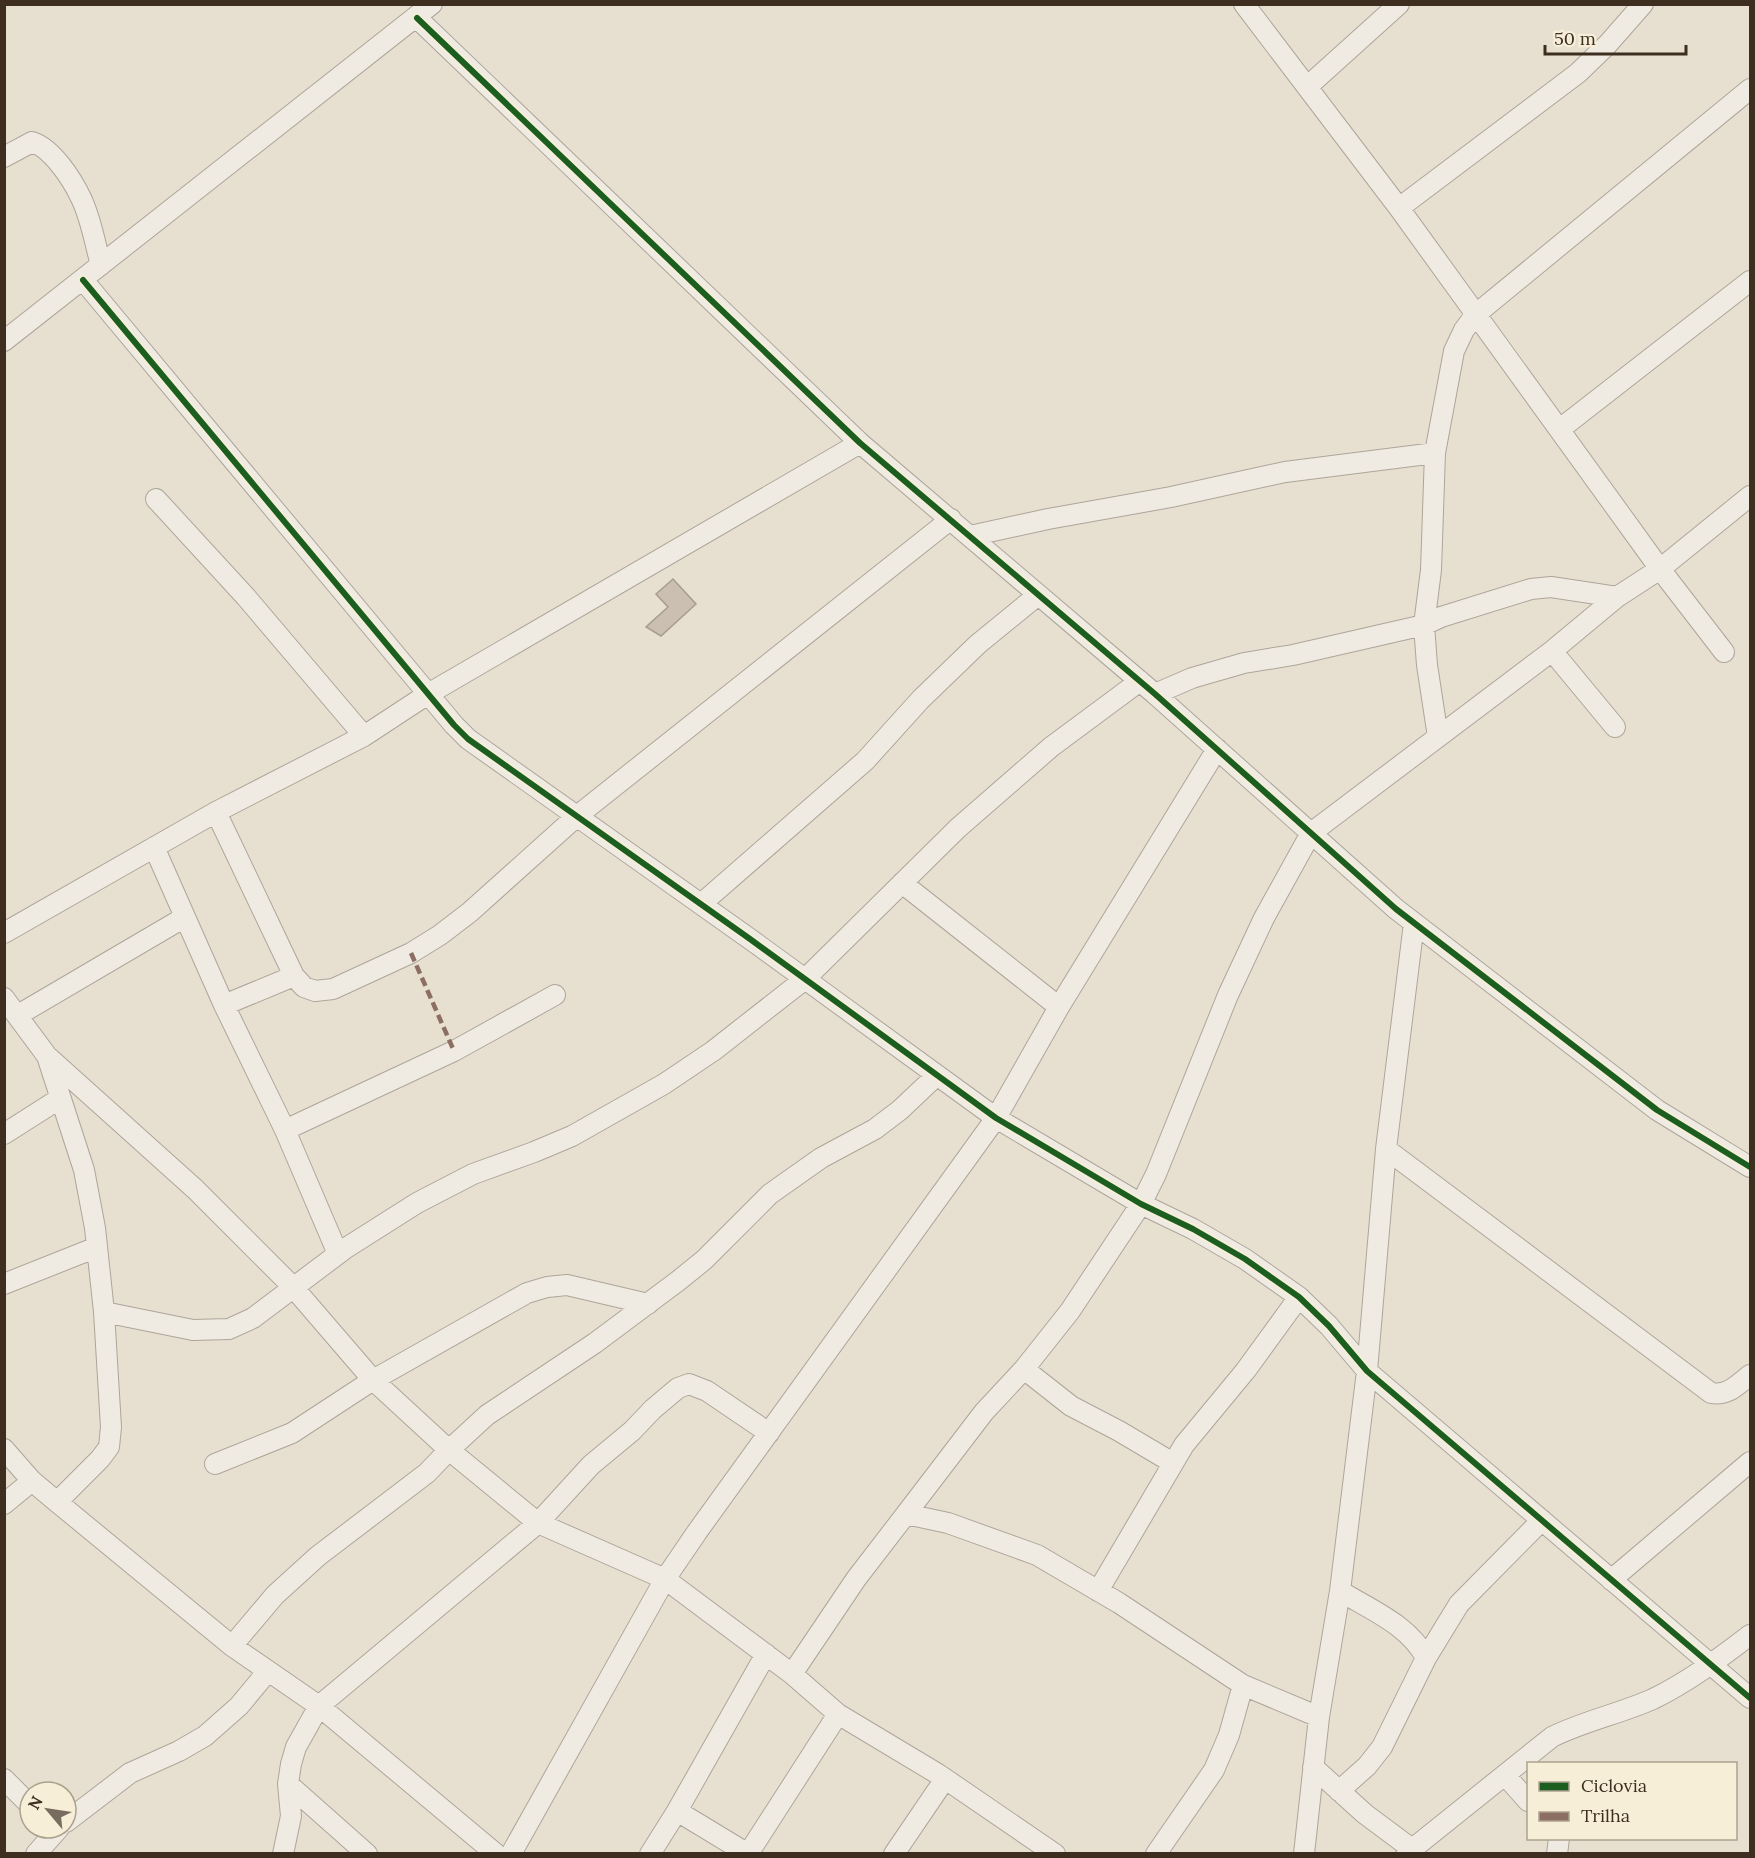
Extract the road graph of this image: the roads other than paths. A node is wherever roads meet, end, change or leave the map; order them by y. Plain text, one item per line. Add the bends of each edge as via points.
1 (432, 4) edge
2 (1244, 4) edge
3 (1399, 4) edge
4 (1643, 4) edge
5 (417, 18) junction
6 (1307, 87) junction
7 (1750, 89) edge
8 (4, 157) edge
9 (1399, 208) junction
10 (101, 266) junction
11 (83, 280) junction
12 (1750, 281) edge
13 (1475, 315) junction
14 (4, 341) edge
15 (1560, 429) junction
16 (860, 443) junction
17 (1435, 453) junction
18 (156, 499) dead end
19 (1750, 499) edge
20 (951, 519) junction
21 (970, 536) junction
22 (1660, 569) junction
23 (1038, 595) junction
24 (1617, 597) junction
25 (1424, 625) junction
26 (1552, 651) junction
27 (1724, 652) dead end
28 (1140, 681) junction
29 (428, 694) junction
30 (1155, 694) junction
31 (1615, 727) dead end
32 (364, 736) junction
33 (1438, 737) junction
34 (1217, 749) junction
35 (216, 812) junction
36 (577, 816) junction
37 (1311, 833) junction
38 (154, 847) junction
39 (902, 883) junction
40 (701, 904) junction
41 (185, 917) junction
42 (1414, 923) junction
43 (4, 933) edge
44 (294, 976) junction
45 (805, 980) junction
46 (555, 995) dead end
47 (4, 998) edge
48 (224, 1005) junction
49 (1059, 1006) junction
50 (18, 1015) junction
51 (47, 1056) junction
52 (937, 1075) junction
53 (59, 1099) junction
54 (996, 1118) junction
55 (285, 1130) junction
56 (4, 1134) edge
57 (1386, 1149) junction
58 (1750, 1167) edge
59 (1141, 1204) junction
60 (97, 1247) junction
61 (338, 1254) junction
62 (4, 1284) edge
63 (293, 1287) junction
64 (1299, 1298) junction
65 (648, 1304) junction
66 (104, 1312) junction
67 (1024, 1369) junction
68 (1367, 1371) junction
69 (1750, 1375) edge
70 (373, 1380) junction
71 (769, 1432) junction
72 (4, 1449) edge
73 (448, 1450) junction
74 (1173, 1463) junction
75 (215, 1464) dead end
76 (1748, 1471) edge
77 (32, 1480) junction
78 (57, 1502) junction
79 (4, 1504) edge
80 (906, 1514) junction
81 (1542, 1520) junction
82 (538, 1523) junction
83 (665, 1579) junction
84 (1611, 1580) junction
85 (1098, 1591) junction
86 (1340, 1591) junction
87 (1750, 1635) edge
88 (232, 1646) junction
89 (766, 1654) junction
90 (1426, 1658) junction
91 (1710, 1664) junction
92 (268, 1671) junction
93 (792, 1674) junction
94 (1243, 1685) junction
95 (1750, 1698) edge
96 (319, 1706) junction
97 (838, 1714) junction
98 (1319, 1717) junction
99 (1313, 1767) junction
100 (1505, 1775) junction
101 (4, 1779) edge
102 (945, 1779) junction
103 (288, 1784) junction
104 (1339, 1791) junction
105 (18, 1793) edge
106 (1527, 1800) edge
107 (677, 1811) junction
108 (78, 1812) edge
109 (47, 1840) edge
110 (1409, 1851) edge
111 (36, 1854) edge
112 (283, 1854) edge
113 (367, 1854) edge
114 (496, 1854) edge
115 (511, 1854) edge
116 (650, 1854) edge
117 (748, 1854) edge
118 (894, 1854) edge
119 (1055, 1854) edge
120 (1156, 1854) edge
121 (1304, 1854) edge

1 - 5 street
2 - 6 street
3 - 6 street
4 - 9 street via 1578,73
5 - 10 street
5 - 16 street
6 - 9 street
7 - 13 street
8 - 10 street via 32,142 41,145 60,164 81,198
9 - 13 street
10 - 11 street
11 - 14 street
11 - 29 street
12 - 15 street
13 - 15 street
13 - 17 street via 1454,351
15 - 22 street
16 - 20 street
16 - 29 street
17 - 21 street via 1285,472
17 - 25 street via 1431,570
18 - 32 street via 246,597
19 - 22 street
20 - 21 street
20 - 36 street
21 - 23 street
22 - 24 street
22 - 27 street
23 - 28 street
23 - 40 street via 978,644 865,761
24 - 25 street via 1551,587 1531,589
24 - 26 street
25 - 30 street via 1293,656 1244,663
25 - 33 street
26 - 31 street
26 - 33 street
28 - 30 street
28 - 39 street via 1051,747
29 - 32 street
29 - 36 street via 468,739
30 - 34 street
32 - 35 street
33 - 37 street
34 - 37 street
34 - 49 street
35 - 38 street
35 - 44 street
36 - 40 street
36 - 44 street via 470,912 411,953 333,990 315,991 304,987
37 - 42 street
37 - 59 street via 1228,994
38 - 41 street
38 - 43 street
39 - 45 street
39 - 49 street
40 - 45 street
41 - 48 street
41 - 50 street
42 - 57 street
42 - 58 street via 1657,1110
44 - 48 street
45 - 52 street
45 - 61 street via 664,1084 572,1136 473,1174 417,1203
46 - 55 street via 435,1060
47 - 50 street
48 - 55 street
49 - 54 street
50 - 51 street
51 - 53 street
51 - 63 street via 195,1189
52 - 54 street
52 - 65 street via 874,1130 821,1158 770,1194 704,1260
53 - 56 street
53 - 60 street via 84,1170
54 - 59 street
54 - 71 street
55 - 61 street
57 - 68 street
57 - 69 street via 1711,1392 1729,1392
59 - 64 street via 1245,1259
59 - 67 street via 1076,1303
60 - 62 street
60 - 66 street
61 - 63 street
63 - 66 street via 253,1318 229,1329 193,1330
63 - 70 street
64 - 68 street
64 - 74 street
65 - 70 street via 567,1286 547,1287 526,1293
65 - 73 street via 488,1415
66 - 78 street via 109,1447
67 - 74 street via 1071,1406
67 - 80 street via 984,1412
68 - 81 street
68 - 86 street
70 - 73 street
70 - 75 street via 292,1433
71 - 82 street via 707,1391 689,1384 678,1388 591,1465
71 - 83 street
72 - 77 street
73 - 82 street
73 - 88 street via 427,1473 318,1556 275,1595
74 - 85 street
76 - 84 street
77 - 78 street
77 - 79 street
78 - 88 street
80 - 85 street via 948,1523 1037,1555
80 - 93 street via 856,1579
81 - 84 street
81 - 90 street via 1459,1604
82 - 83 street
82 - 96 street
83 - 89 street
83 - 115 street
84 - 91 street
85 - 94 street
86 - 90 street via 1406,1631
86 - 98 street
87 - 91 street
88 - 92 street
89 - 93 street
89 - 107 street
90 - 104 street via 1382,1747
91 - 95 street
91 - 100 street via 1654,1698 1552,1737
92 - 96 street
92 - 108 street via 239,1706 205,1736 130,1773
93 - 97 street
94 - 98 street
94 - 120 street via 1214,1770
96 - 103 street via 296,1748
96 - 114 street
97 - 102 street
97 - 117 street
98 - 99 street
99 - 104 street
99 - 121 street
100 - 106 street
100 - 110 street
101 - 105 street
102 - 118 street
102 - 119 street
103 - 112 street via 291,1816
103 - 113 street
104 - 110 street
107 - 116 street
107 - 117 street
109 - 111 street

